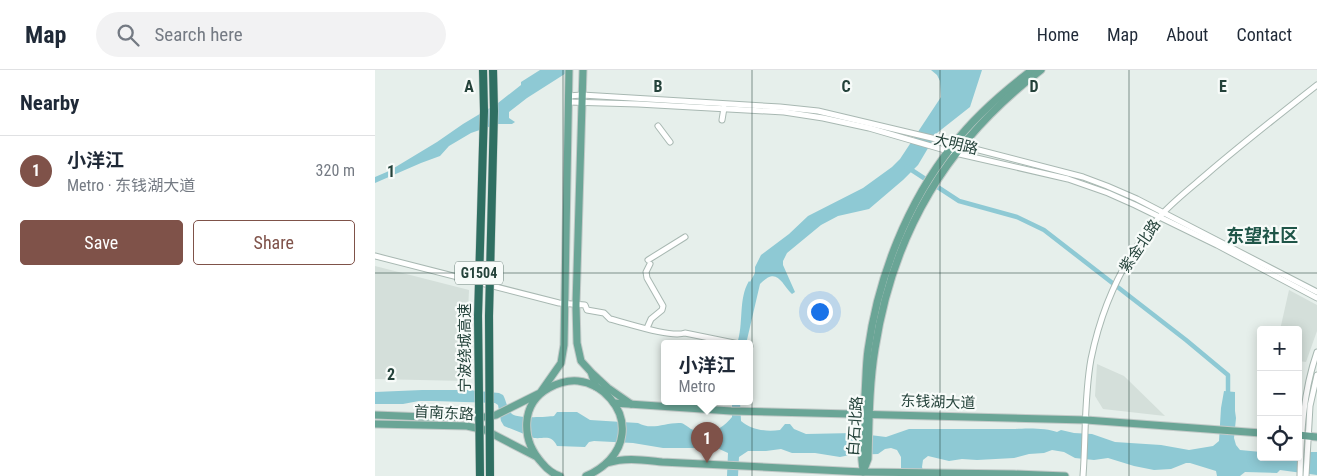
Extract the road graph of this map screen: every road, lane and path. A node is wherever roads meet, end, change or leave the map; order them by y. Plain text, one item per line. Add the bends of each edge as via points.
1 (483, 70) edge
2 (493, 70) edge
3 (583, 70) edge
4 (1032, 70) edge
5 (1041, 70) edge
6 (569, 74) edge
7 (1317, 85) edge
8 (582, 95) junction
9 (568, 99) junction
10 (581, 104) junction
11 (724, 107) junction
12 (722, 120) dead end
13 (658, 126) dead end
14 (670, 142) dead end
15 (953, 144) junction
16 (962, 146) junction
17 (951, 152) junction
18 (1161, 215) junction
19 (685, 237) dead end
20 (375, 256) edge
21 (1317, 292) edge
22 (1317, 298) edge
23 (565, 304) junction
24 (576, 304) junction
25 (647, 328) junction
26 (718, 340) edge
27 (1317, 352) edge
28 (591, 372) junction
29 (1317, 375) edge
30 (595, 386) junction
31 (540, 393) junction
32 (1314, 402) edge
33 (614, 403) junction
34 (634, 405) junction
35 (867, 414) junction
36 (375, 415) edge
37 (1086, 420) junction
38 (375, 424) edge
39 (1257, 433) edge
40 (1302, 437) edge
41 (1317, 437) edge
42 (535, 456) junction
43 (1301, 461) edge
44 (607, 463) junction
45 (863, 474) edge
46 (480, 476) edge
47 (490, 476) edge
48 (560, 476) edge
49 (586, 476) edge
50 (1065, 476) edge
51 (1083, 476) edge
52 (1300, 476) edge
53 (1306, 476) edge

1 - 46 highway, 宁波绕城高速 / G1504, bridge via 478,316
2 - 47 highway, 宁波绕城高速 / G1504, bridge
3 - 8 main road
4 - 15 main road, 白石北路 via 997,98
5 - 16 main road, 白石北路 via 1014,92
6 - 9 main road
7 - 18 street, 紫金北路 via 1229,155
8 - 9 street, 大明路
8 - 10 main road
8 - 11 street, 大明路
9 - 10 street, 大明路
9 - 23 main road
10 - 11 street, 大明路
10 - 24 main road
11 - 12 street
11 - 15 street, 大明路 via 818,112
11 - 17 street, 大明路 via 823,118
13 - 14 street
15 - 16 street, 大明路
15 - 17 main road, 白石北路
16 - 17 main road, 白石北路
16 - 18 street, 大明路 via 1083,177
17 - 18 street, 大明路 via 1068,179
17 - 35 main road, 白石北路 via 925,192 904,242 874,351
18 - 21 street, 大明路
18 - 22 street, 大明路
18 - 37 street, 紫金北路 via 1121,273 1101,321 1091,358
19 - 25 street via 649,262 647,278 663,306
20 - 23 street
23 - 24 street
23 - 31 main road via 565,345 561,363
24 - 25 street
24 - 28 main road via 577,343 581,361
25 - 26 street
27 - 40 street via 1311,368
28 - 30 main road
28 - 34 main road
29 - 32 street
30 - 31 main road via 578,381 560,382
30 - 33 main road
31 - 36 main road, 首南东路 via 496,415 485,417
31 - 42 main road via 527,411 528,441
32 - 40 street
33 - 34 main road, 东钱湖大道
33 - 44 main road via 621,418 622,434 618,448
34 - 35 main road, 东钱湖大道
35 - 37 main road, 东钱湖大道
35 - 45 main road, 白石北路
37 - 39 main road, 东钱湖大道
37 - 51 street, 紫金北路
38 - 42 main road, 首南东路 via 467,426 485,430
40 - 41 main road
40 - 53 street via 1307,444
42 - 48 main road
43 - 52 street
44 - 45 main road via 633,459
44 - 49 main road
45 - 50 main road via 924,472

